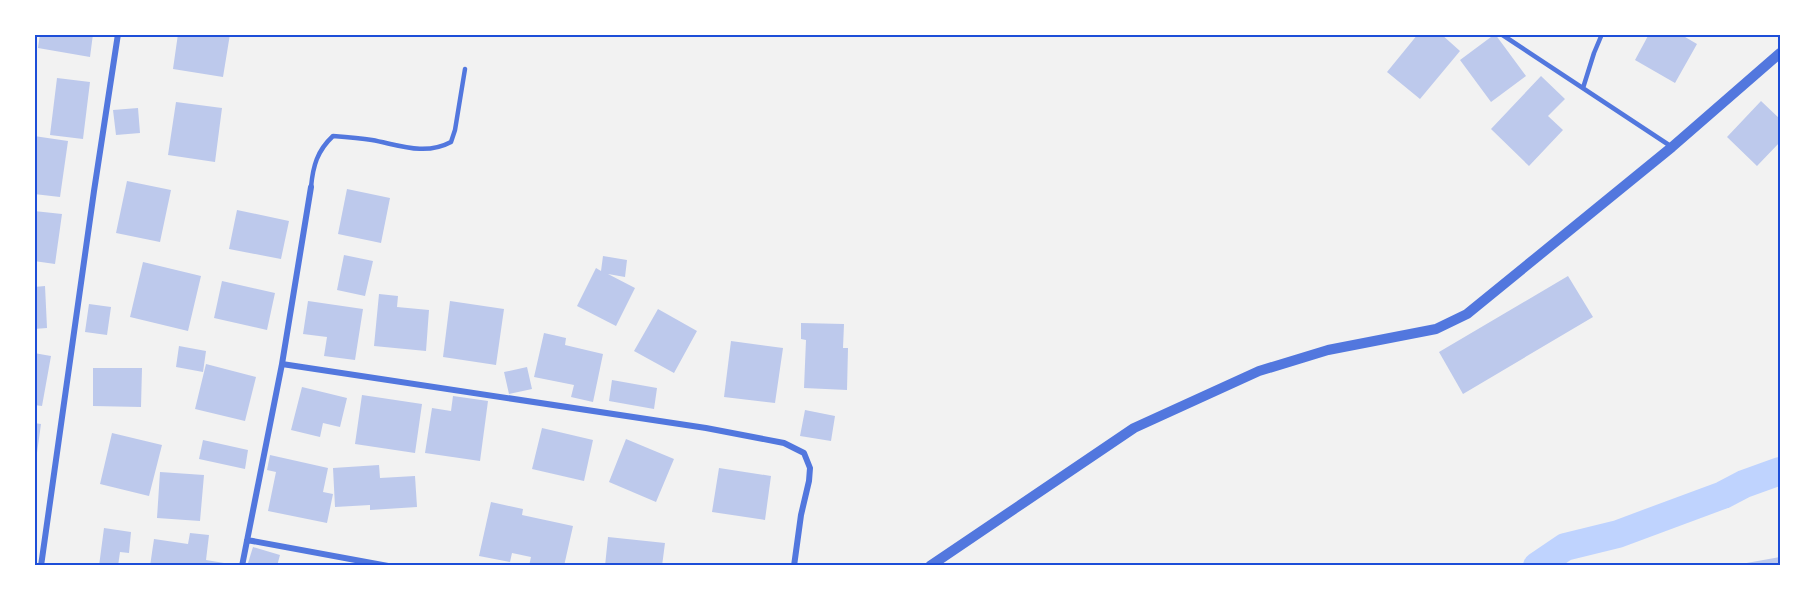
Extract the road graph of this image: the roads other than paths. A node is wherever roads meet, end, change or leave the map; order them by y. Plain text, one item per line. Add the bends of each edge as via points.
1 (118, 34) edge
2 (1501, 34) edge
3 (1602, 34) edge
4 (1780, 53) edge
5 (465, 69) dead end
6 (1583, 88) junction
7 (1672, 147) junction
8 (311, 187) joint
9 (282, 364) junction
10 (247, 540) junction
11 (41, 566) edge
12 (242, 566) edge
13 (388, 566) edge
14 (794, 566) edge
15 (930, 566) edge

1 - 11 street
2 - 6 lane
3 - 6 lane
4 - 7 street
5 - 8 lane via 451,142 428,150 333,136 317,159
6 - 7 lane
7 - 15 street via 1467,314 1436,329 1328,350 1258,371 1134,428
8 - 9 street
9 - 10 street
9 - 14 street via 784,443 804,453 810,468
10 - 12 street
10 - 13 street

